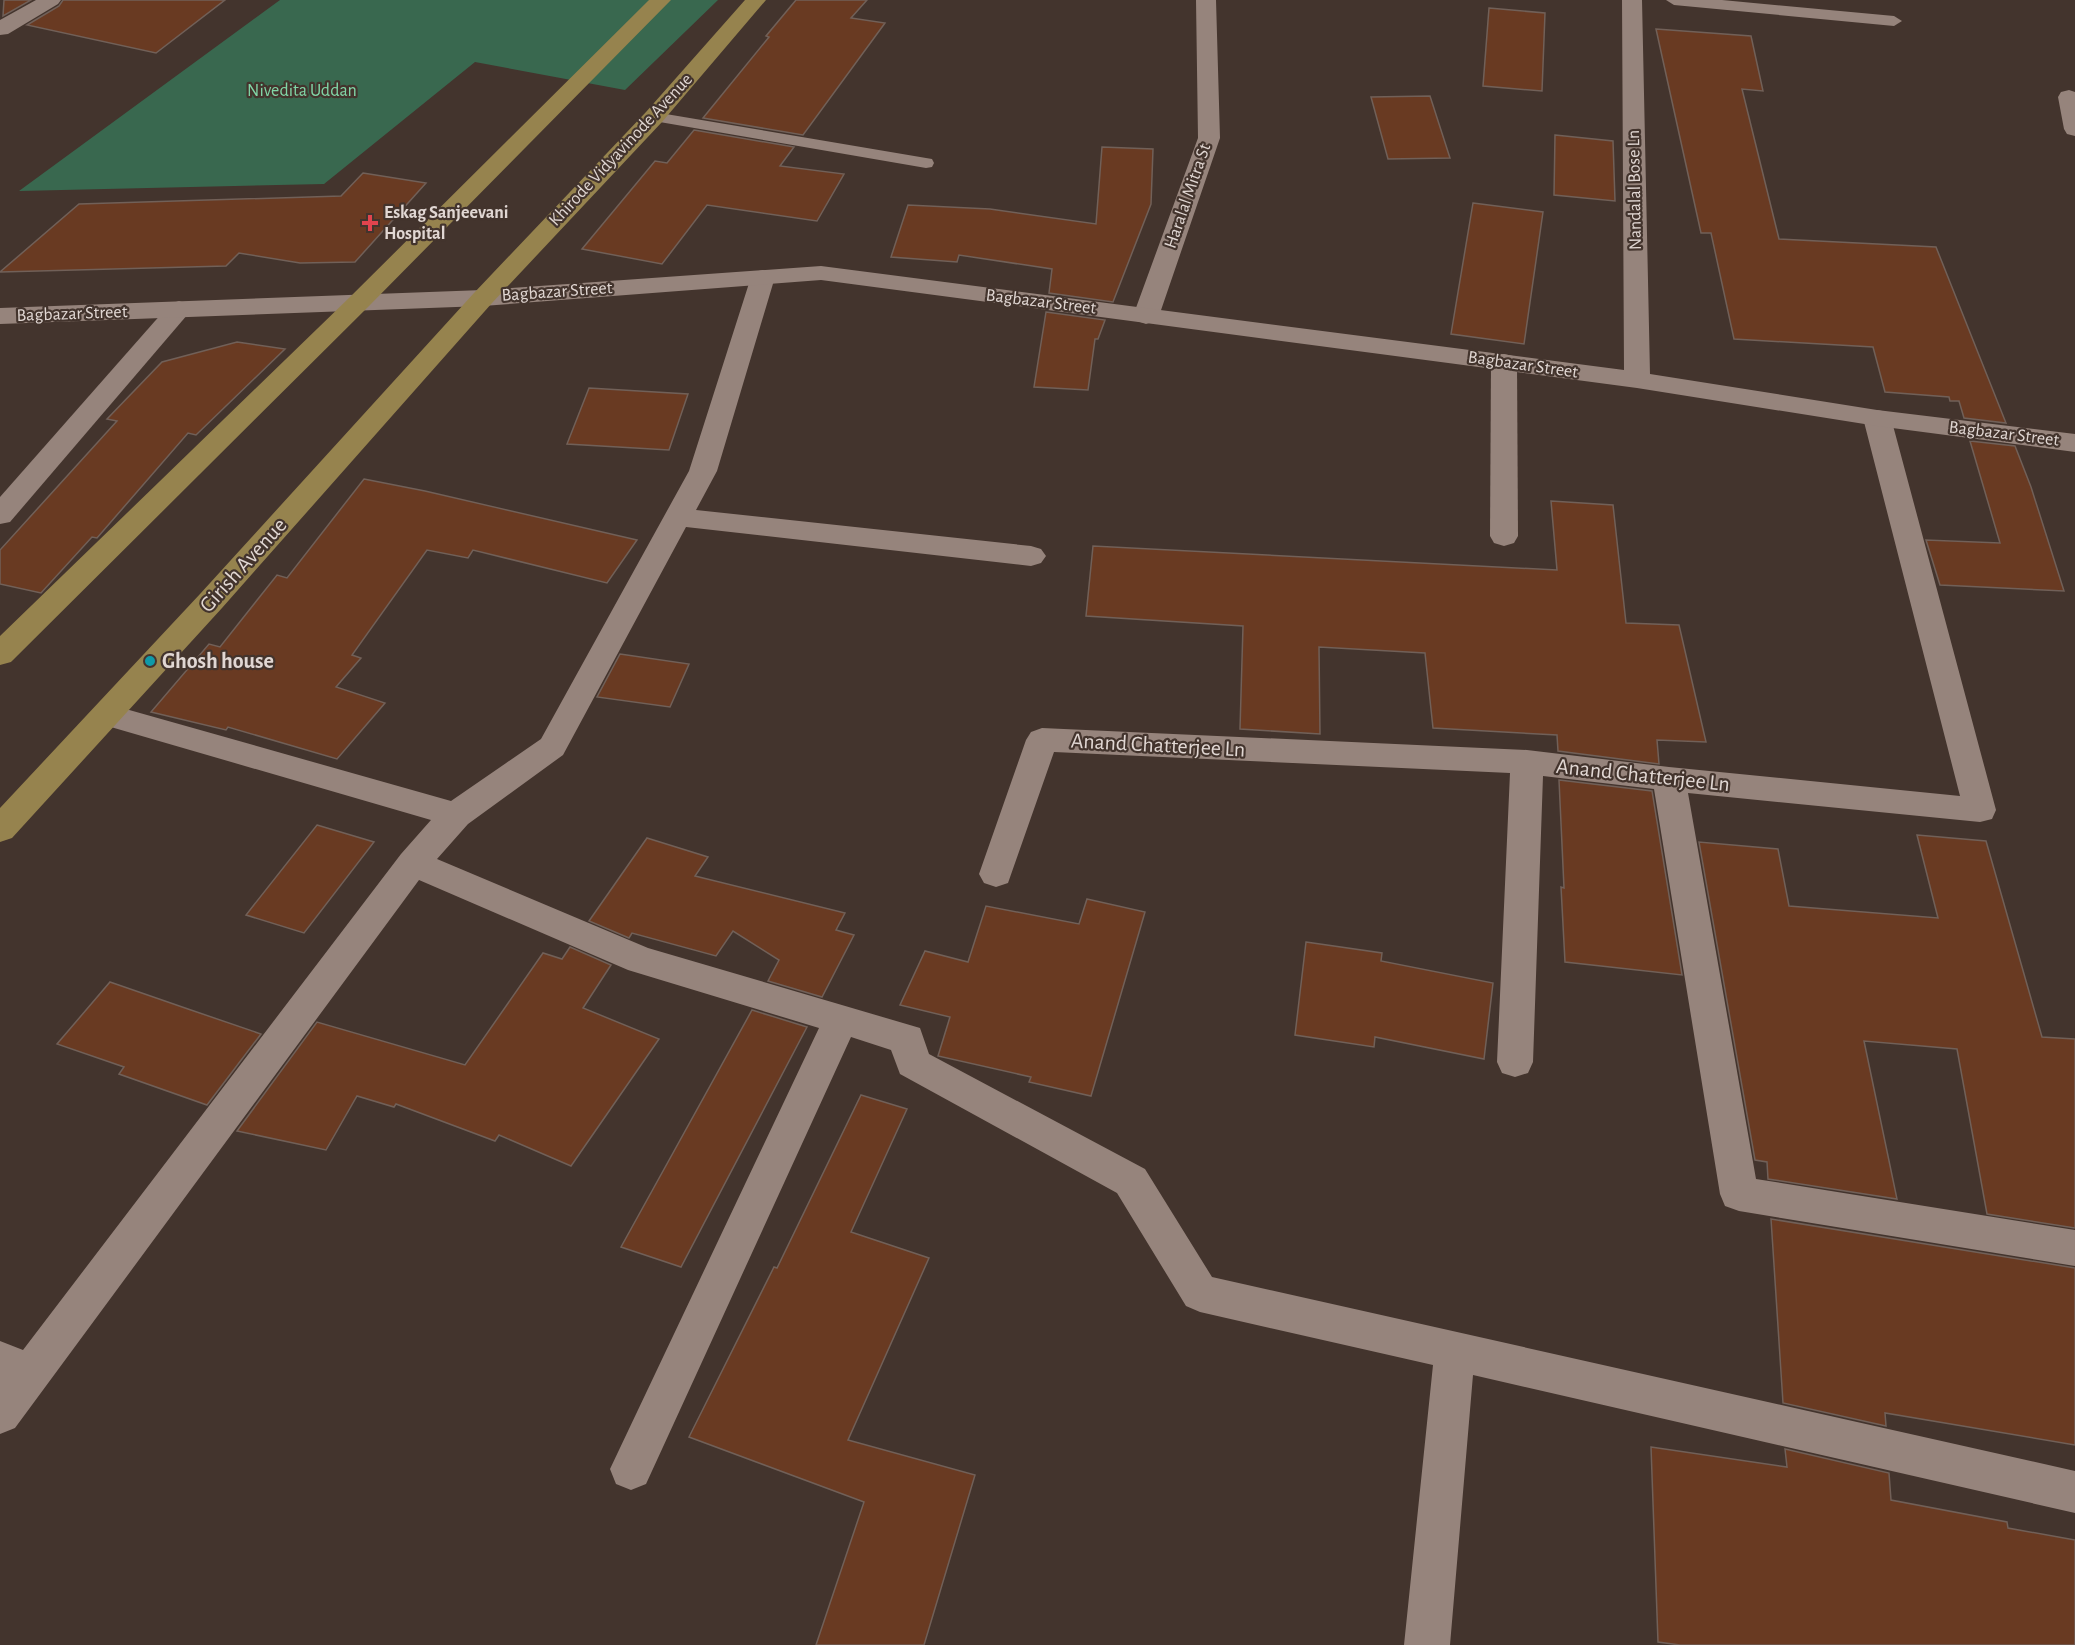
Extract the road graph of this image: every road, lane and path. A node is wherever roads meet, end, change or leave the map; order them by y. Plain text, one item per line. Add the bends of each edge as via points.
1 (51, 0) edge
2 (661, 0) edge
3 (756, 0) edge
4 (1206, 0) edge
5 (1632, 0) edge
6 (1674, 0) edge
7 (1894, 21) dead end
8 (0, 29) edge
9 (2070, 97) dead end
10 (654, 117) junction
11 (2075, 129) edge
12 (926, 163) dead end
13 (762, 278) junction
14 (483, 298) junction
15 (359, 302) junction
16 (178, 309) junction
17 (0, 316) edge
18 (1146, 316) junction
19 (1504, 362) junction
20 (1637, 380) junction
21 (1877, 418) junction
22 (2075, 443) edge
23 (0, 515) edge
24 (678, 517) junction
25 (1504, 536) dead end
26 (1031, 556) dead end
27 (0, 654) edge
28 (108, 715) junction
29 (1527, 762) junction
30 (1669, 779) junction
31 (456, 815) junction
32 (0, 829) edge
33 (413, 863) junction
34 (996, 874) dead end
35 (841, 1019) junction
36 (1515, 1062) dead end
37 (2075, 1248) edge
38 (1455, 1351) junction
39 (15, 1367) edge
40 (0, 1414) edge
41 (631, 1469) dead end
42 (2075, 1492) edge
43 (1427, 1645) edge

1 - 8 street
2 - 15 main road
3 - 10 main road, Khirode Vidyavinode Avenue
4 - 18 street, Haralal Mitra St via 1209,138
5 - 20 street, Nandalal Bose Ln
6 - 7 lane
9 - 11 street
10 - 12 lane
10 - 14 main road, Khirode Vidyavinode Avenue
13 - 14 street, Bagbazar Street
13 - 18 street, Bagbazar Street via 821,273
13 - 24 street via 703,471
14 - 15 street, Bagbazar Street
14 - 28 main road, Girish Avenue
15 - 16 street, Bagbazar Street
15 - 27 main road
16 - 17 street, Bagbazar Street
16 - 23 street
18 - 19 street, Bagbazar Street
19 - 20 street, Bagbazar Street
19 - 25 street
20 - 21 street, Bagbazar Street
21 - 22 street, Bagbazar Street
21 - 30 street, Anand Chatterjee Ln via 1980,810
24 - 26 street
24 - 31 street via 552,747
28 - 31 street
28 - 32 main road, Girish Avenue
29 - 30 street, Anand Chatterjee Ln
29 - 34 street, Anand Chatterjee Ln via 1042,740
29 - 36 street
30 - 37 street via 1738,1194
31 - 33 street
33 - 35 street via 640,960
33 - 39 street
35 - 38 street via 907,1039 913,1063 1131,1181 1200,1293
35 - 41 street
38 - 42 street
38 - 43 street
39 - 40 street

